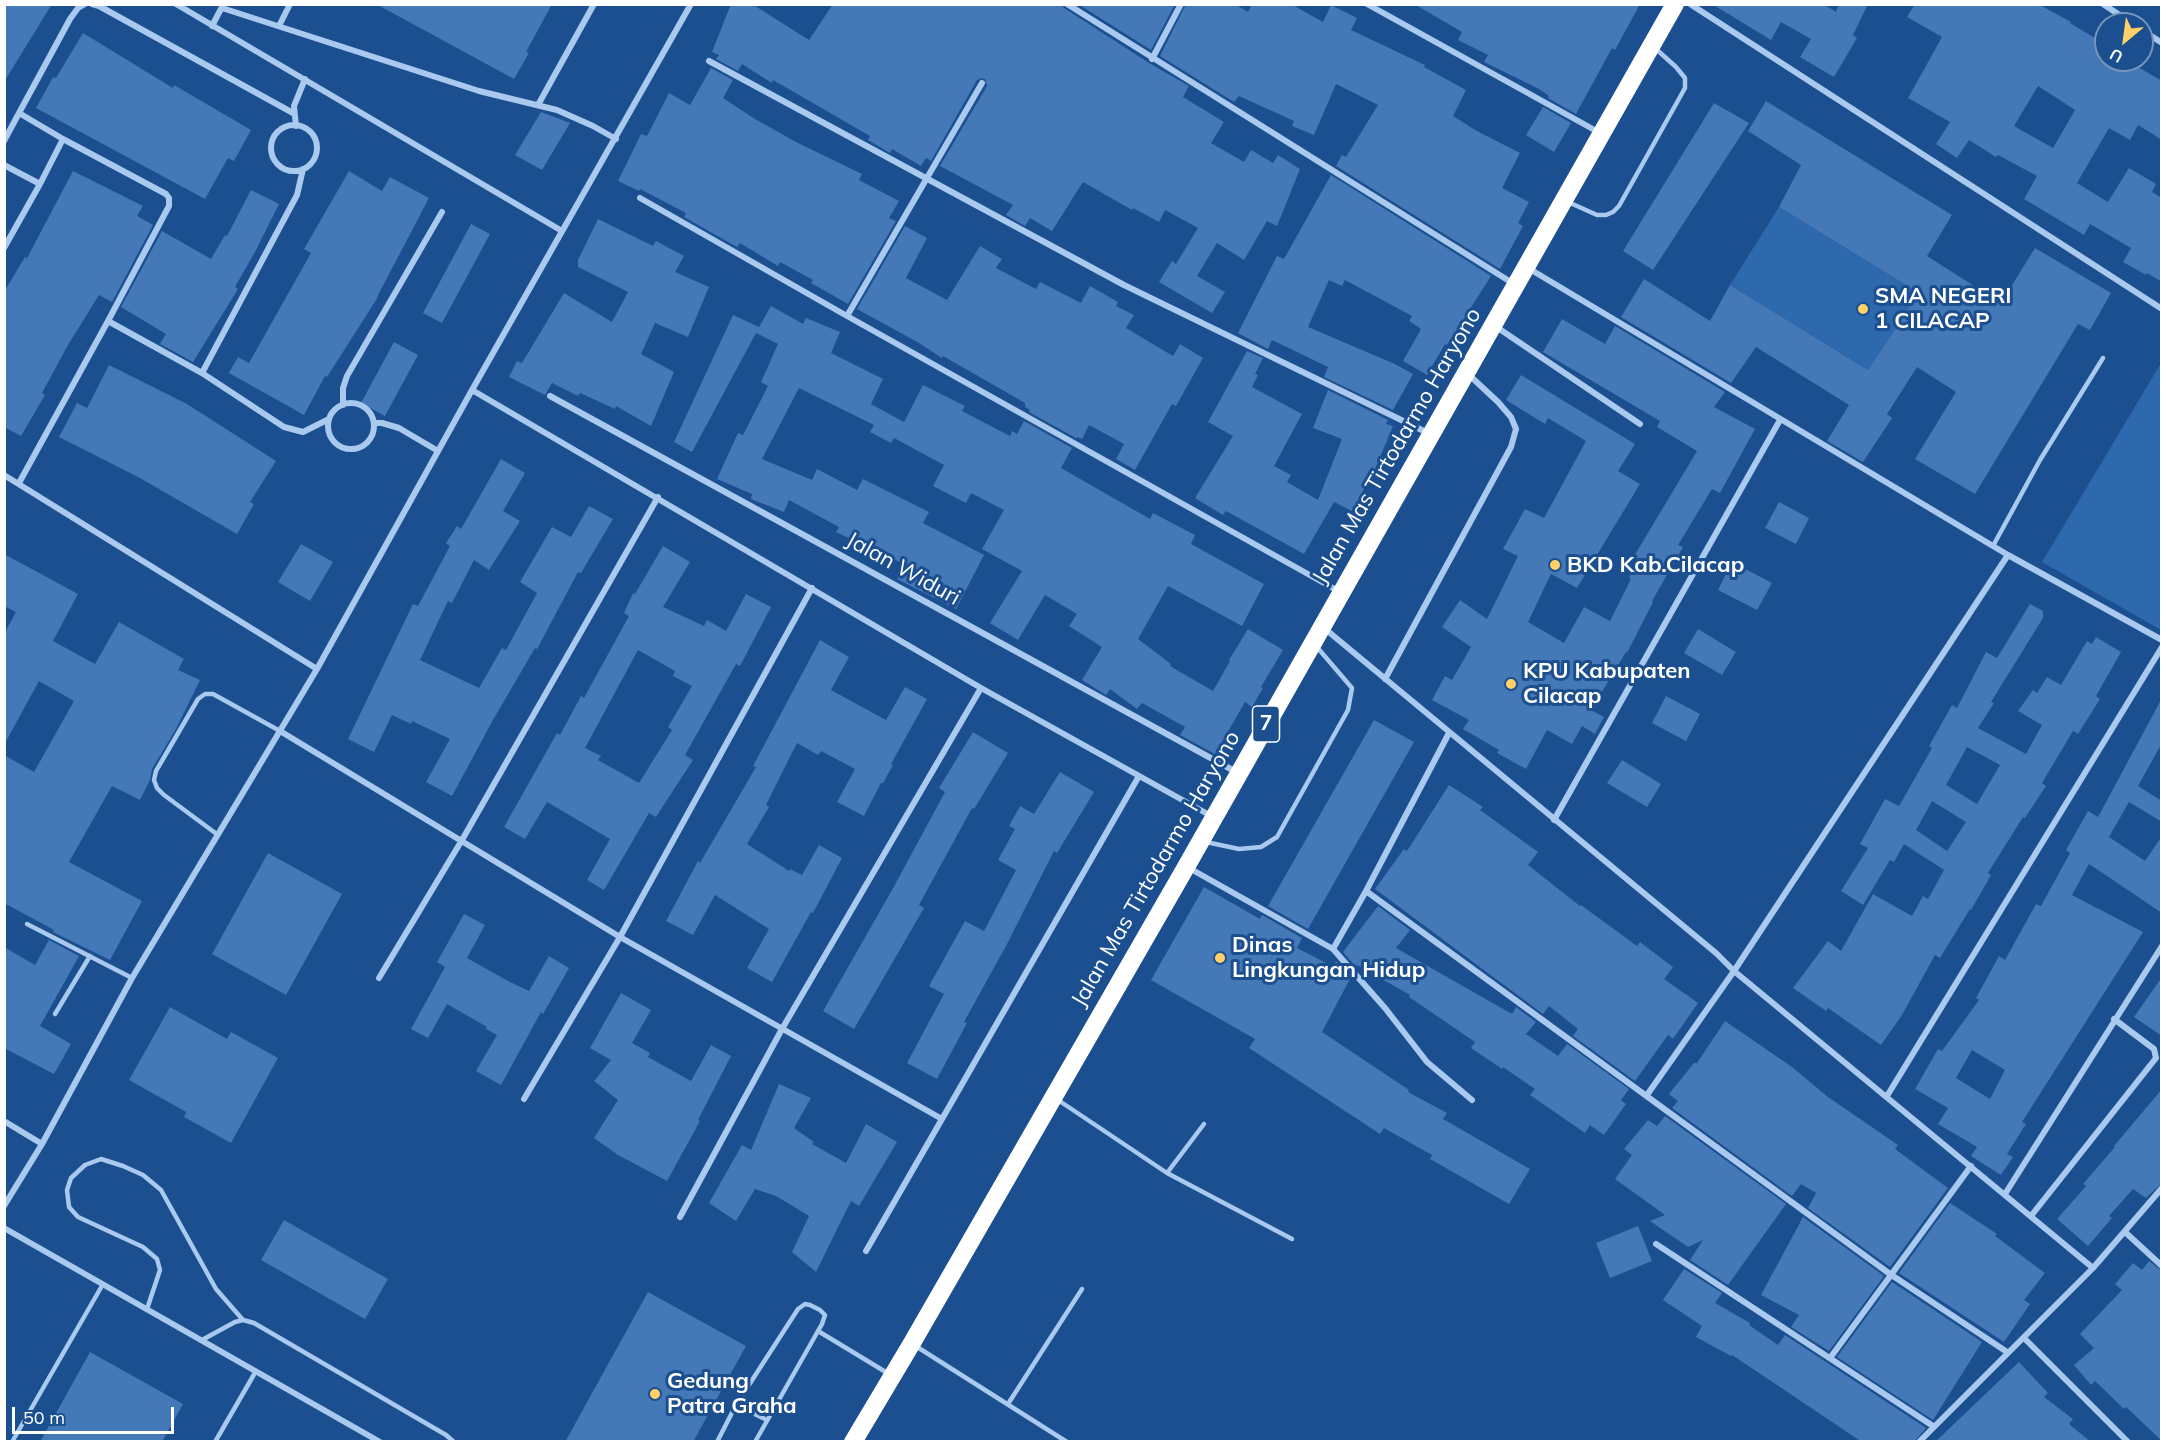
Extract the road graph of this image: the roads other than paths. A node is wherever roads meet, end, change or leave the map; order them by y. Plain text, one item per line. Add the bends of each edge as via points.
1 (85, 4) edge
2 (92, 4) edge
3 (176, 4) edge
4 (290, 4) edge
5 (594, 4) edge
6 (691, 4) edge
7 (1067, 4) edge
8 (1181, 4) edge
9 (1366, 4) edge
10 (1675, 4) edge
11 (1690, 4) edge
12 (223, 6) edge
13 (212, 26) junction
14 (279, 26) junction
15 (1651, 47) junction
16 (1152, 59) junction
17 (709, 61) dead end
18 (304, 79) junction
19 (982, 83) dead end
20 (538, 105) junction
21 (19, 113) junction
22 (293, 113) junction
23 (296, 126) junction
24 (1601, 133) junction
25 (616, 138) junction
26 (63, 139) junction
27 (4, 141) edge
28 (4, 165) edge
29 (303, 169) junction
30 (925, 179) junction
31 (40, 184) junction
32 (640, 198) dead end
33 (1564, 200) junction
34 (442, 212) dead end
35 (562, 231) junction
36 (4, 248) edge
37 (1527, 267) junction
38 (1516, 285) junction
39 (2162, 309) edge
40 (847, 316) junction
41 (108, 321) junction
42 (1494, 325) junction
43 (2103, 358) dead end
44 (1467, 372) junction
45 (202, 373) junction
46 (472, 390) junction
47 (550, 396) dead end
48 (343, 405) junction
49 (329, 419) junction
50 (1780, 420) junction
51 (374, 423) junction
52 (1640, 424) dead end
53 (1431, 434) junction
54 (438, 451) junction
55 (4, 475) edge
56 (19, 483) junction
57 (658, 497) junction
58 (1993, 546) junction
59 (2008, 555) junction
60 (812, 588) junction
61 (1341, 592) junction
62 (1322, 626) junction
63 (2162, 640) edge
64 (1312, 642) junction
65 (2162, 647) edge
66 (317, 669) junction
67 (1385, 679) junction
68 (981, 688) junction
69 (280, 731) junction
70 (1449, 733) junction
71 (1239, 773) junction
72 (1139, 776) junction
73 (1213, 818) junction
74 (1554, 820) junction
75 (218, 835) junction
76 (462, 840) junction
77 (1200, 841) junction
78 (1186, 867) junction
79 (1366, 891) junction
80 (27, 924) dead end
81 (620, 937) junction
82 (2162, 946) edge
83 (1333, 949) junction
84 (90, 956) junction
85 (1734, 971) junction
86 (132, 978) junction
87 (379, 978) dead end
88 (55, 1014) dead end
89 (2114, 1019) junction
90 (782, 1029) junction
91 (1647, 1095) junction
92 (1887, 1096) junction
93 (1053, 1097) junction
94 (524, 1099) dead end
95 (1472, 1100) dead end
96 (942, 1119) junction
97 (4, 1121) edge
98 (1204, 1124) dead end
99 (42, 1144) junction
100 (1971, 1166) junction
101 (1167, 1173) junction
102 (2162, 1188) edge
103 (2005, 1194) junction
104 (4, 1206) edge
105 (2031, 1216) junction
106 (680, 1217) dead end
107 (4, 1228) edge
108 (2125, 1232) junction
109 (1292, 1239) dead end
110 (1656, 1244) dead end
111 (866, 1251) dead end
112 (2162, 1266) edge
113 (2093, 1268) junction
114 (1890, 1274) junction
115 (103, 1284) junction
116 (1082, 1289) dead end
117 (147, 1309) junction
118 (243, 1320) junction
119 (818, 1331) junction
120 (2024, 1338) junction
121 (202, 1340) junction
122 (912, 1343) junction
123 (2007, 1352) junction
124 (1830, 1358) junction
125 (256, 1371) junction
126 (892, 1375) junction
127 (1008, 1404) junction
128 (736, 1405) junction
129 (767, 1420) junction
130 (1933, 1426) junction
131 (12, 1442) edge
132 (215, 1442) edge
133 (380, 1442) edge
134 (454, 1442) edge
135 (717, 1442) edge
136 (755, 1442) edge
137 (853, 1442) edge
138 (1067, 1442) edge
139 (1919, 1442) edge
140 (2128, 1442) edge

1 - 21 street via 70,19
2 - 22 street
3 - 13 street
4 - 14 street
5 - 20 street
6 - 25 street
7 - 16 street
8 - 16 street
9 - 24 street
10 - 15 highway, Jalan Mas Tirtodarmo Haryono / 7
11 - 39 street
12 - 13 street
12 - 14 street
13 - 18 street
14 - 20 street via 479,92
15 - 24 highway, Jalan Mas Tirtodarmo Haryono / 7
15 - 33 lane via 1685,78 1676,107 1613,212 1597,215
16 - 38 street
17 - 30 street
18 - 22 street
18 - 35 street
19 - 30 street
20 - 25 street
21 - 26 street
21 - 27 street
22 - 23 street
23 - 29 street via 305,128 317,144 311,164
23 - 29 street via 277,133 272,152 284,168
24 - 33 highway, Jalan Mas Tirtodarmo Haryono / 7
25 - 35 street
26 - 31 street
26 - 41 street via 169,198 169,206
28 - 31 street
29 - 45 street via 297,195
30 - 40 street
30 - 53 street via 1124,285
31 - 36 street
32 - 40 street
33 - 37 highway, Jalan Mas Tirtodarmo Haryono / 7
34 - 48 street via 347,376
35 - 46 street
37 - 38 highway, Jalan Mas Tirtodarmo Haryono / 7
37 - 50 street
38 - 42 highway, Jalan Mas Tirtodarmo Haryono / 7
40 - 61 street
41 - 45 street
41 - 56 street
42 - 44 highway, Jalan Mas Tirtodarmo Haryono / 7
42 - 52 street
43 - 58 lane
44 - 53 highway, Jalan Mas Tirtodarmo Haryono / 7
44 - 67 street via 1505,409 1516,429 1511,447
45 - 49 street via 292,430 303,432
46 - 54 street
46 - 57 street
47 - 71 street, Jalan Widuri
48 - 49 street
48 - 51 street via 363,406
49 - 51 street via 332,439 350,449 368,442 374,433
50 - 58 street
50 - 74 street
51 - 54 street via 399,428
53 - 61 highway, Jalan Mas Tirtodarmo Haryono / 7
54 - 66 street
55 - 56 street
56 - 66 street
57 - 60 street
57 - 76 street
58 - 59 street
59 - 63 street
59 - 85 street
60 - 68 street
60 - 81 street
61 - 62 highway, Jalan Mas Tirtodarmo Haryono / 7
62 - 64 highway, Jalan Mas Tirtodarmo Haryono / 7
62 - 67 street
64 - 71 highway, Jalan Mas Tirtodarmo Haryono / 7
64 - 77 lane via 1352,688 1348,710 1277,837 1261,847 1239,849
65 - 92 street
66 - 69 street
67 - 70 street
68 - 72 street
68 - 90 street
69 - 75 street
69 - 75 lane via 213,694 205,693 198,699 154,780 164,795
69 - 76 street
70 - 74 street
70 - 79 street
71 - 73 highway, Jalan Mas Tirtodarmo Haryono / 7
72 - 73 street
72 - 96 street
73 - 77 highway, Jalan Mas Tirtodarmo Haryono / 7
74 - 85 street
75 - 86 street
76 - 81 street
76 - 87 street
77 - 78 highway, Jalan Mas Tirtodarmo Haryono / 7
78 - 83 street
78 - 93 highway, Jalan Mas Tirtodarmo Haryono / 7
79 - 83 street
79 - 91 street
80 - 84 lane
81 - 90 street
81 - 94 street
82 - 89 street
83 - 95 street via 1427,1062
84 - 86 lane
84 - 88 lane
85 - 91 street
85 - 92 street
86 - 99 street
89 - 103 street
89 - 105 street via 2154,1049 2156,1058
90 - 96 street
90 - 106 street
91 - 114 street
92 - 100 street
93 - 101 lane
93 - 122 highway, Jalan Mas Tirtodarmo Haryono / 7
96 - 111 street
97 - 99 street
98 - 101 lane
99 - 104 street
100 - 103 street
100 - 114 street
101 - 109 lane
102 - 108 street
103 - 105 street
105 - 113 street
107 - 115 street
108 - 112 street
108 - 113 street
110 - 124 street
113 - 120 street
114 - 123 street
114 - 124 street
115 - 117 street
115 - 131 lane
116 - 127 lane
117 - 118 lane via 160,1270 157,1259 143,1247 78,1217 69,1207 70,1178 85,1165 101,1159 142,1175 161,1190 216,1289
117 - 121 street
118 - 121 lane
118 - 134 lane
119 - 126 lane
119 - 128 lane via 825,1315 806,1304 798,1309
119 - 129 lane
120 - 123 street
120 - 140 street
121 - 125 street
122 - 126 highway, Jalan Mas Tirtodarmo Haryono / 7
122 - 127 lane
123 - 130 street
124 - 130 street
125 - 132 lane
125 - 133 street
126 - 137 highway, Jalan Mas Tirtodarmo Haryono / 7
127 - 138 lane
128 - 129 lane
128 - 135 lane
129 - 136 lane
130 - 139 street

